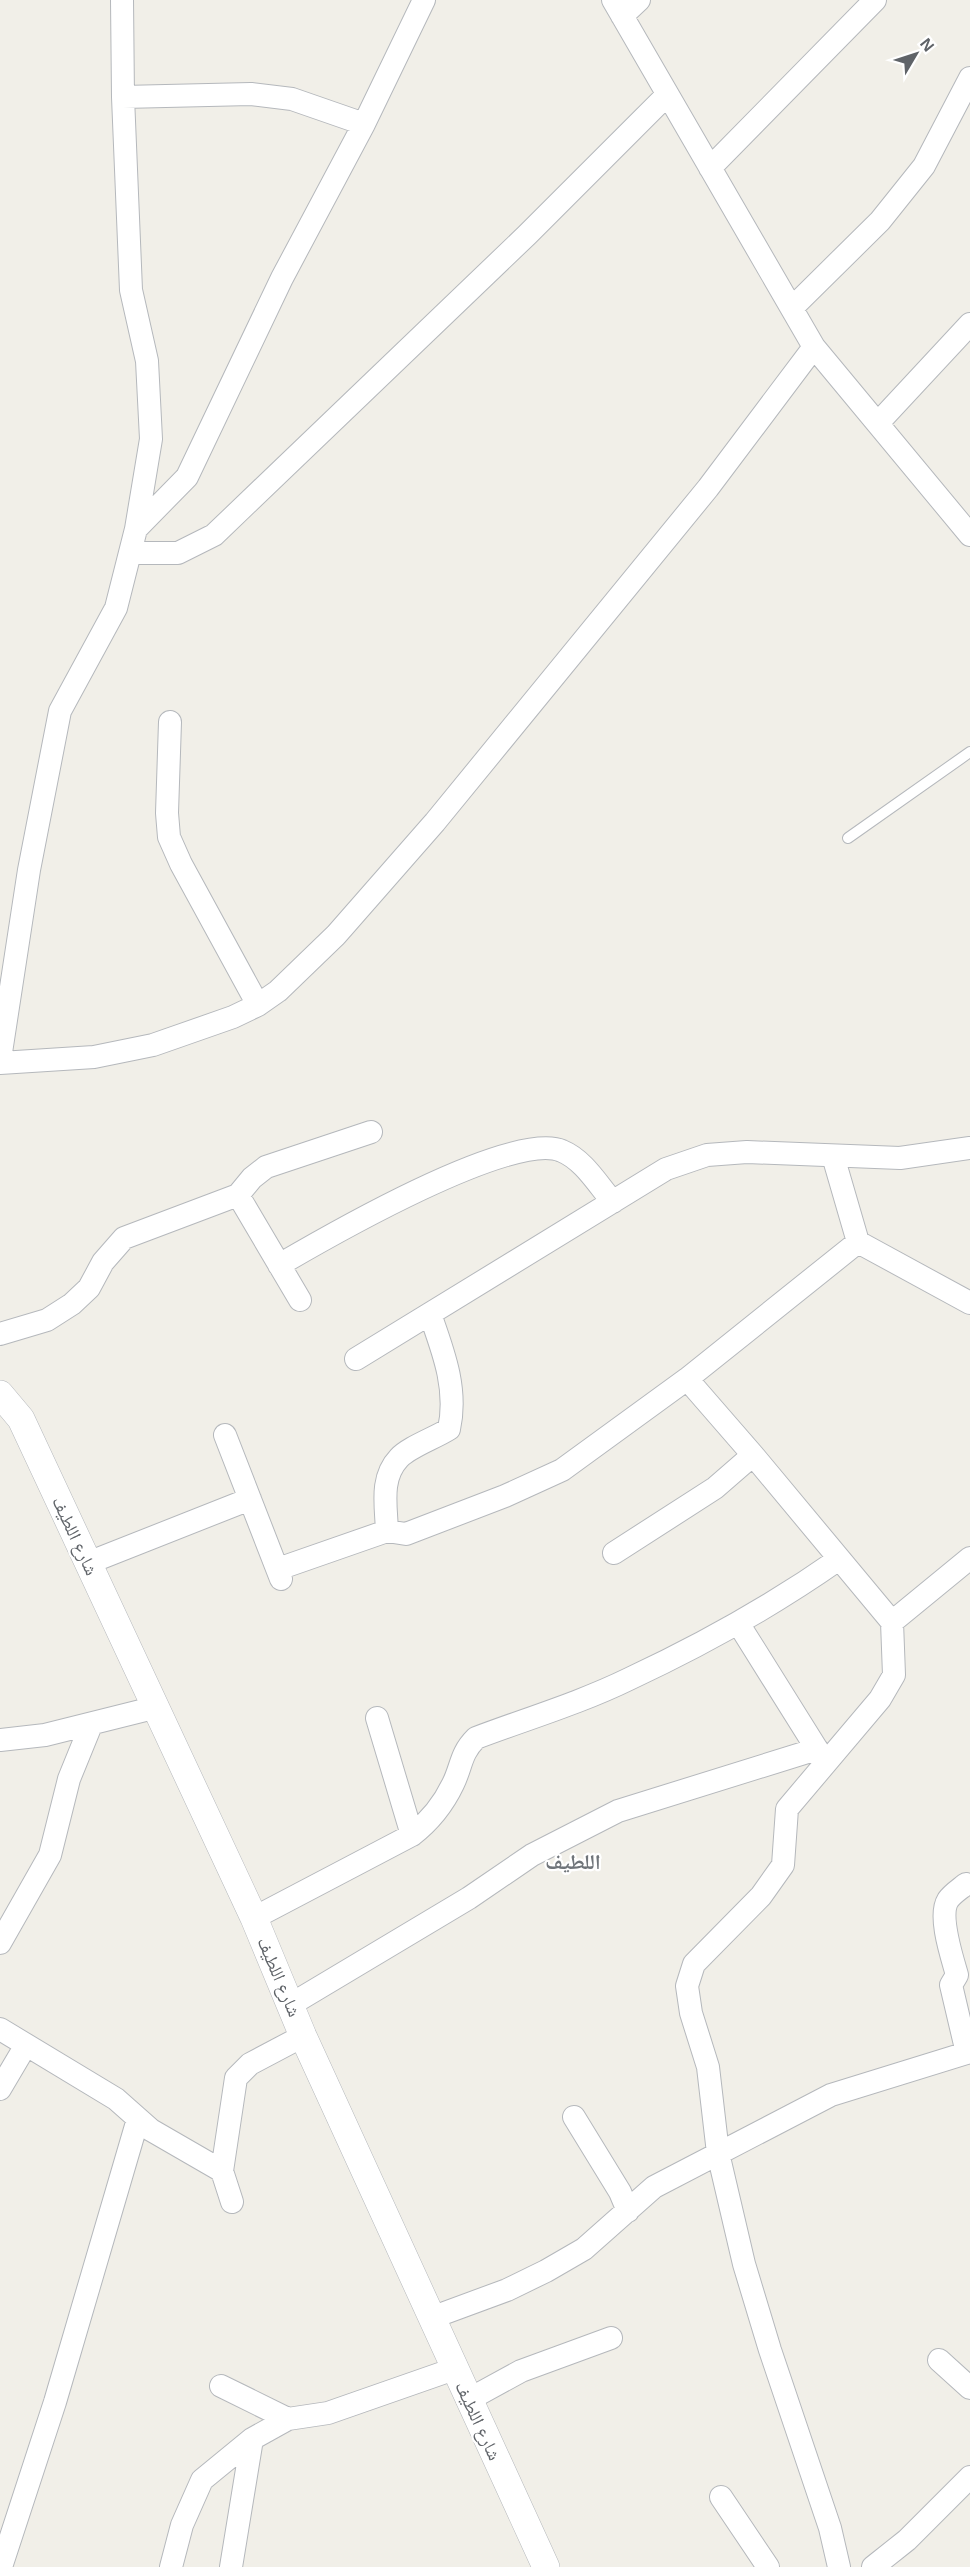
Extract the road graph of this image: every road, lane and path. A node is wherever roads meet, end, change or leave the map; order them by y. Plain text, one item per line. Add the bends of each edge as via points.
1 (122, 0) edge
2 (424, 0) edge
3 (639, 0) edge
4 (874, 0) edge
5 (617, 8) edge
6 (970, 78) edge
7 (667, 95) junction
8 (123, 97) junction
9 (364, 124) junction
10 (710, 168) junction
11 (792, 309) junction
12 (970, 324) edge
13 (814, 347) junction
14 (878, 423) junction
15 (136, 529) junction
16 (970, 535) edge
17 (130, 553) junction
18 (170, 722) dead end
19 (970, 752) edge
20 (849, 838) dead end
21 (258, 1005) junction
22 (0, 1061) edge
23 (371, 1131) dead end
24 (970, 1148) edge
25 (833, 1156) junction
26 (238, 1195) junction
27 (613, 1202) junction
28 (858, 1242) junction
29 (279, 1265) junction
30 (300, 1300) dead end
31 (970, 1303) edge
32 (430, 1314) junction
33 (0, 1334) edge
34 (356, 1359) dead end
35 (687, 1379) junction
36 (0, 1395) edge
37 (225, 1435) dead end
38 (753, 1455) junction
39 (250, 1499) junction
40 (387, 1531) junction
41 (614, 1553) dead end
42 (970, 1558) edge
43 (839, 1559) junction
44 (88, 1563) junction
45 (892, 1622) junction
46 (738, 1623) junction
47 (157, 1707) junction
48 (377, 1718) dead end
49 (91, 1725) junction
50 (0, 1740) edge
51 (821, 1756) junction
52 (412, 1835) junction
53 (966, 1884) dead end
54 (254, 1918) junction
55 (0, 1943) edge
56 (290, 2005) junction
57 (0, 2029) edge
58 (303, 2036) junction
59 (26, 2045) junction
60 (969, 2053) edge
61 (0, 2089) edge
62 (574, 2117) dead end
63 (138, 2119) junction
64 (718, 2153) junction
65 (222, 2171) junction
66 (232, 2202) dead end
67 (628, 2211) junction
68 (431, 2318) junction
69 (611, 2338) dead end
70 (939, 2360) dead end
71 (454, 2369) junction
72 (221, 2386) dead end
73 (970, 2388) edge
74 (468, 2400) junction
75 (288, 2419) junction
76 (252, 2439) junction
77 (970, 2477) edge
78 (721, 2497) dead end
79 (1, 2567) edge
80 (171, 2567) edge
81 (231, 2567) edge
82 (546, 2567) edge
83 (768, 2567) edge
84 (839, 2567) edge
85 (873, 2567) edge

1 - 8 street
2 - 9 street
3 - 5 street
4 - 10 street
5 - 7 street
6 - 11 street via 924,166 880,221
7 - 10 street
7 - 17 street via 519,243 214,535 178,553
8 - 9 street via 271,96 292,99
8 - 15 street via 131,290 147,361 151,439
9 - 15 street via 282,278 187,477
10 - 11 street
11 - 13 street
12 - 14 street
13 - 14 street
13 - 21 street via 708,488 435,822 336,935
14 - 16 street
15 - 17 street
17 - 22 street via 116,608 60,711 29,870
18 - 21 street via 169,837
19 - 20 lane
21 - 22 street via 153,1045 94,1057
23 - 26 street via 266,1167
24 - 25 street via 900,1158
25 - 27 street via 747,1152 707,1155 666,1169
25 - 28 street
26 - 29 street
26 - 33 street via 124,1238 103,1262 89,1288 72,1305 47,1320
27 - 29 street via 577,1159 560,1150 539,1148 489,1160 414,1192
27 - 32 street
28 - 31 street
28 - 35 street
29 - 30 street
32 - 34 street
32 - 40 street via 449,1368 452,1414 449,1429 400,1456 388,1476
35 - 38 street
35 - 40 street via 562,1470 406,1534
36 - 44 street, شارع اللطيف via 21,1419
37 - 39 street
38 - 41 street via 715,1488
38 - 43 street
39 - 40 street via 280,1574
39 - 44 street
42 - 45 street
43 - 45 street
43 - 46 street
44 - 47 street, شارع اللطيف
45 - 51 street via 894,1675 843,1746
46 - 51 street
46 - 52 street via 627,1680 476,1738 464,1750 454,1783 431,1820
47 - 49 street
47 - 54 street, شارع اللطيف
48 - 52 street
49 - 50 street
49 - 55 street via 69,1779 50,1855
51 - 56 street via 618,1811 532,1855 469,1898
51 - 64 street via 787,1809 783,1865 761,1896 694,1964 687,1986 708,2067
52 - 54 street
53 - 60 street via 949,1898 945,1924 957,1975 951,1985
54 - 56 street, شارع اللطيف
56 - 58 street, شارع اللطيف
57 - 59 street
58 - 65 street via 250,2064 236,2078
58 - 68 street, شارع اللطيف
59 - 61 street
59 - 63 street via 116,2099
60 - 64 street via 831,2095
62 - 67 street
63 - 65 street
63 - 79 street via 55,2402
64 - 67 street via 654,2187
64 - 84 street via 744,2264 830,2528
65 - 66 street
67 - 68 street via 584,2249 546,2271
68 - 71 street, شارع اللطيف
69 - 74 street via 521,2371
70 - 73 street
71 - 74 street, شارع اللطيف
71 - 75 street via 328,2413
72 - 75 street
74 - 82 street, شارع اللطيف
75 - 76 street
76 - 80 street via 202,2480 182,2525
76 - 81 street
77 - 85 street via 907,2540
78 - 83 street

